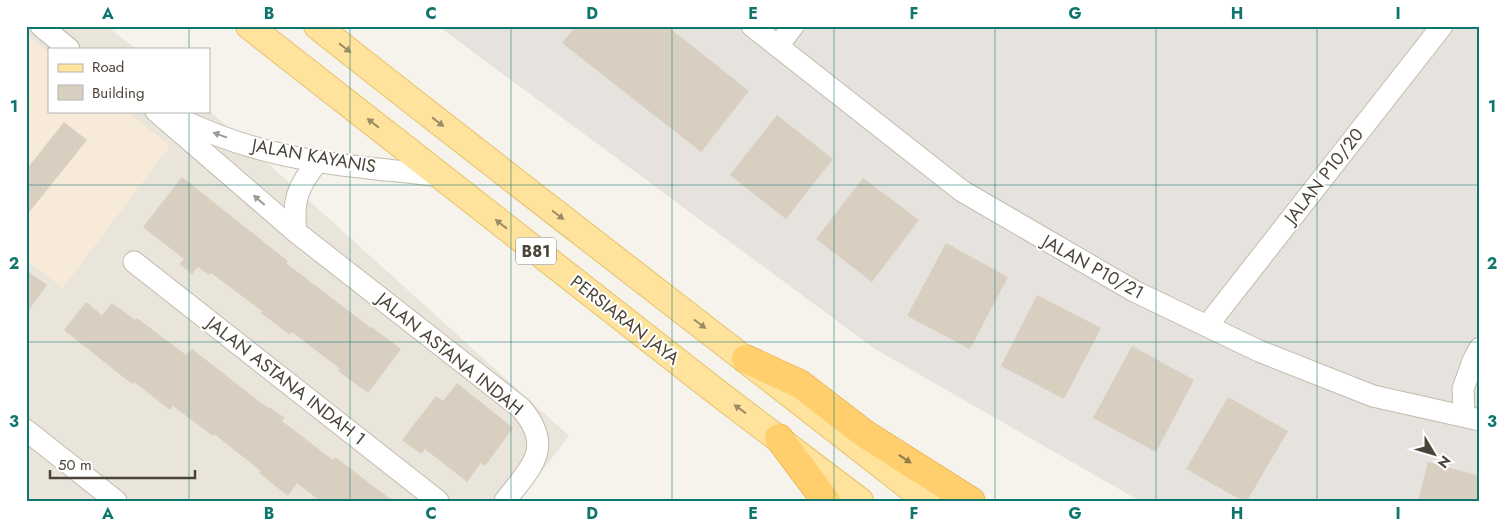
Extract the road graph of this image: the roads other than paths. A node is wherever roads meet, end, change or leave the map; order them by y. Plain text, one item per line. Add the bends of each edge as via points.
1 (41, 26) edge
2 (249, 26) edge
3 (318, 26) edge
4 (752, 26) edge
5 (793, 26) edge
6 (1442, 26) edge
7 (778, 46) junction
8 (68, 48) edge
9 (157, 112) edge
10 (165, 112) edge
11 (318, 161) junction
12 (440, 176) junction
13 (296, 232) junction
14 (134, 262) dead end
15 (1207, 326) junction
16 (1480, 348) edge
17 (746, 359) junction
18 (1472, 418) edge
19 (26, 430) edge
20 (779, 438) junction
21 (116, 501) edge
22 (438, 501) edge
23 (505, 501) edge
24 (826, 501) edge
25 (860, 501) edge
26 (927, 501) edge
27 (971, 501) edge

1 - 8 street
12 -> 2 main road, PERSIARAN JAYA / B81
3 -> 17 main road, B81
4 - 7 street, JALAN P10/21
5 - 7 street
6 - 15 street, JALAN P10/20
7 - 15 street, JALAN P10/21 via 962,191 1134,291
13 -> 9 street, JALAN ASTANA INDAH
11 -> 10 street, JALAN KAYANIS via 237,142
11 - 12 street, JALAN KAYANIS
11 - 13 street via 304,178 296,196
20 -> 12 main road, PERSIARAN JAYA / B81
13 - 23 street, JALAN ASTANA INDAH via 530,418 536,430 537,454 533,465
14 - 22 street, JALAN ASTANA INDAH 1
15 - 18 street, JALAN P10/21 via 1259,351 1373,396
16 - 18 street via 1463,389
17 - 26 main road, B81
17 -> 27 highway via 800,384 865,434
19 - 21 street
20 - 24 highway
20 - 25 main road, PERSIARAN JAYA / B81

